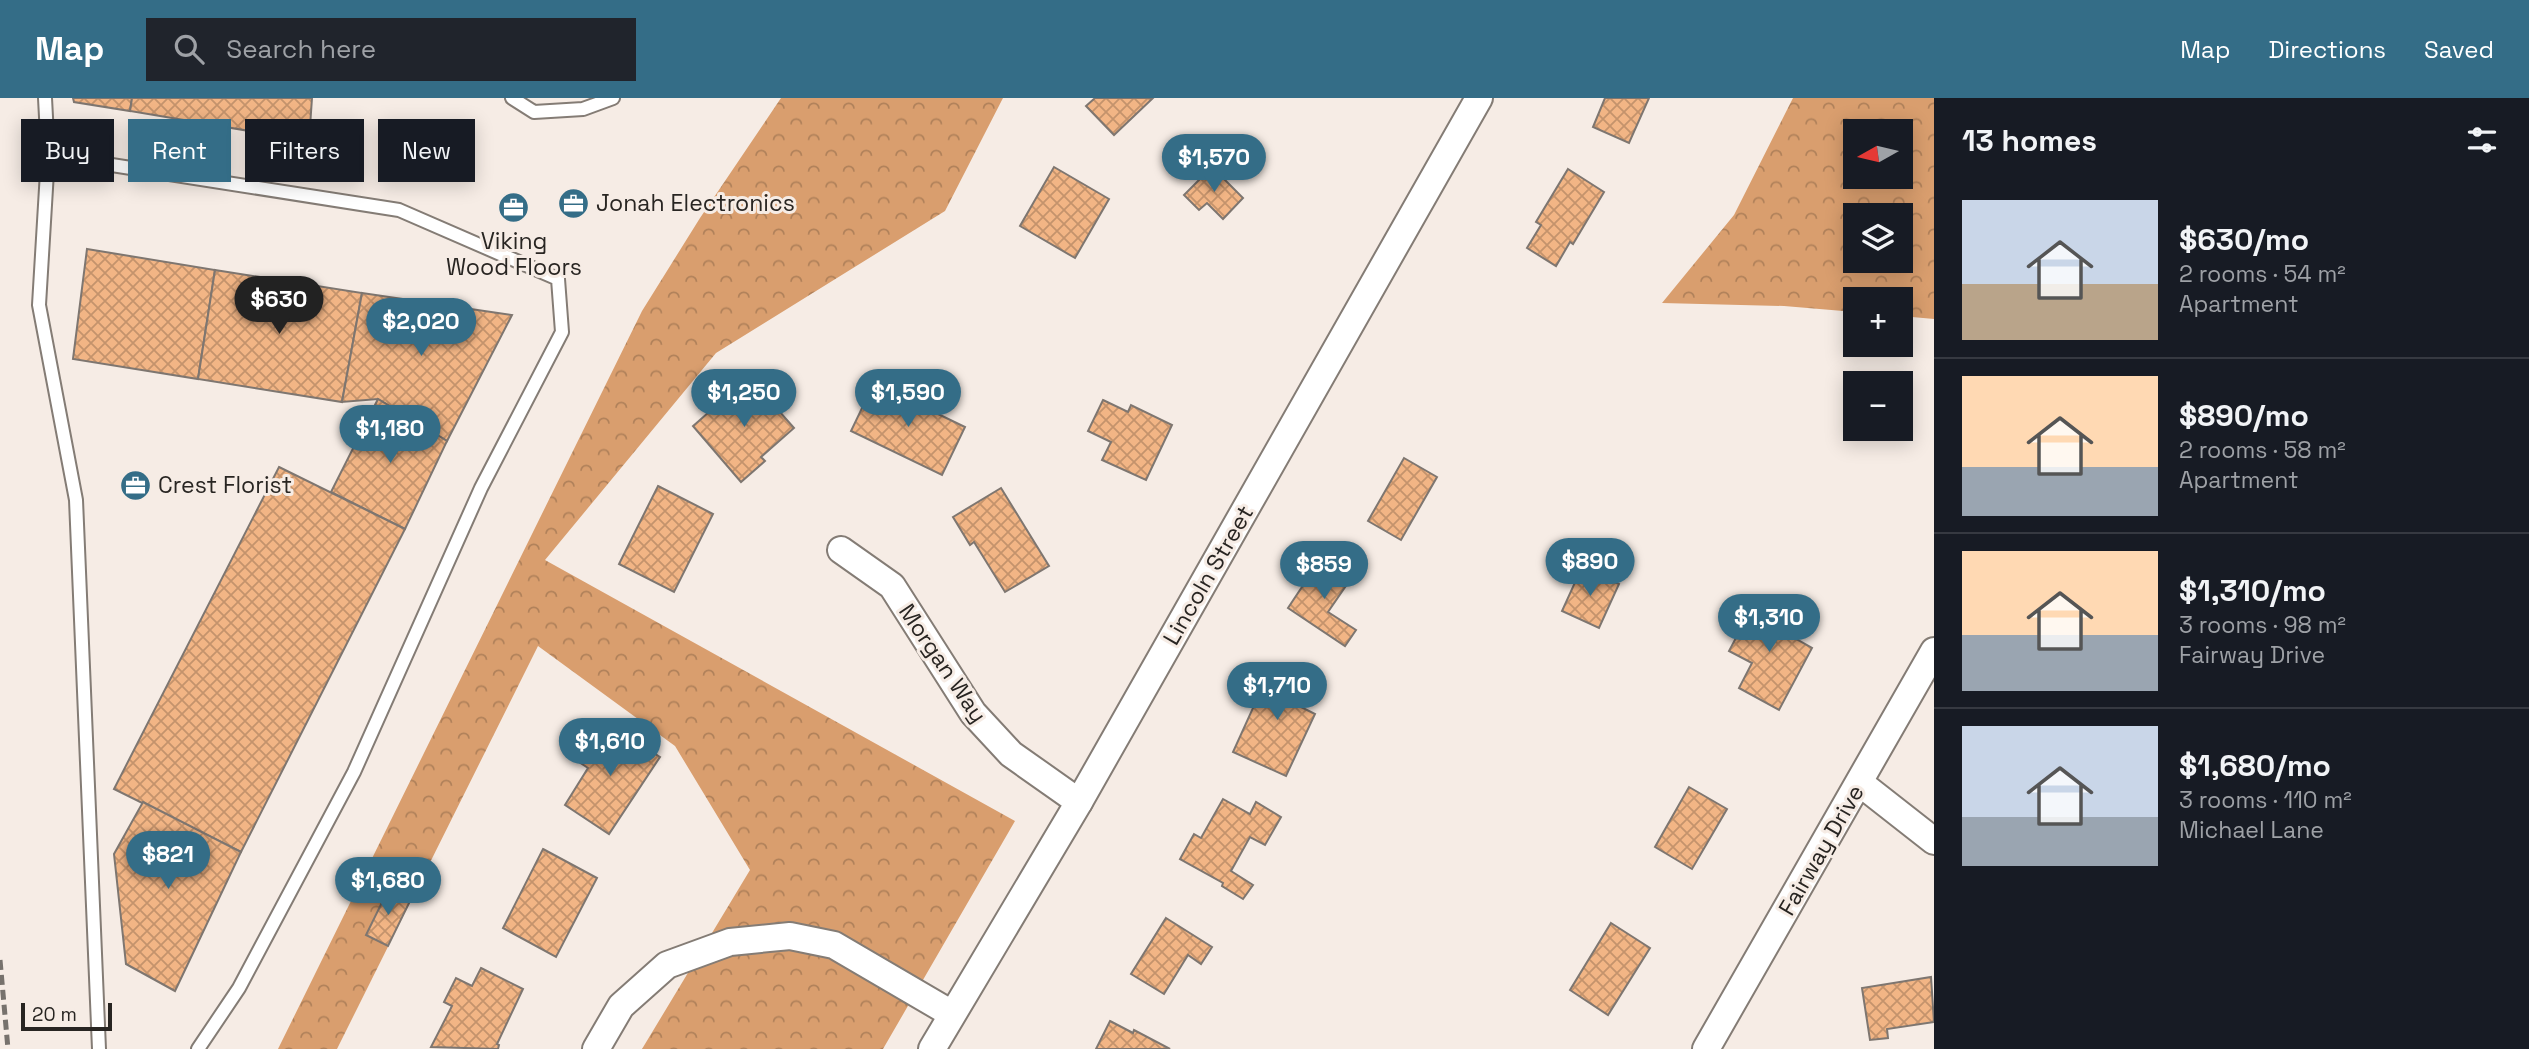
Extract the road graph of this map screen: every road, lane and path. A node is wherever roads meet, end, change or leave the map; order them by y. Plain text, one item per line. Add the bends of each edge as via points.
1 (45, 98) edge
2 (512, 98) edge
3 (1479, 98) edge
4 (606, 100) edge
5 (46, 119) edge
6 (114, 165) edge
7 (46, 182) edge
8 (841, 550) dead end
9 (1934, 651) edge
10 (1860, 783) junction
11 (1079, 802) junction
12 (1934, 841) edge
13 (952, 1014) junction
14 (99, 1049) edge
15 (198, 1049) edge
16 (596, 1049) edge
17 (932, 1049) edge
18 (1706, 1049) edge

1 - 5 lane
2 - 4 lane via 534,112 583,109
3 - 11 street, Lincoln Street
6 - 15 lane via 399,210 558,279 562,332 481,488 354,772 239,988
7 - 14 lane via 38,305 76,499
8 - 11 street, Morgan Way via 891,586 973,713 1011,754
9 - 10 street, Fairway Drive
10 - 12 street
10 - 18 street, Fairway Drive
11 - 13 street, Lincoln Street
13 - 16 street via 834,945 790,936 730,942 667,965 621,1006
13 - 17 street, Lincoln Street

